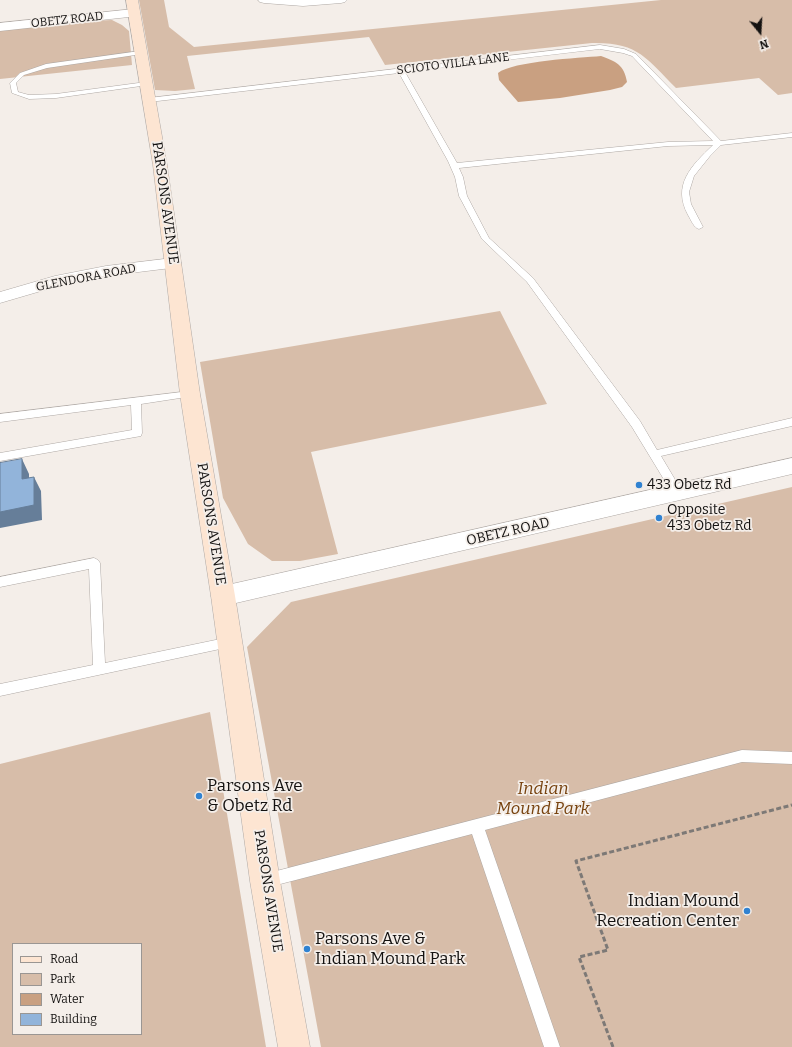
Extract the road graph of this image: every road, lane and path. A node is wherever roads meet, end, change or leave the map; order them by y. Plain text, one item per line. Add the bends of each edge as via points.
1 (264, 0) edge
2 (341, 0) edge
3 (133, 6) edge
4 (0, 27) edge
5 (140, 53) junction
6 (401, 70) junction
7 (146, 84) junction
8 (149, 100) junction
9 (792, 134) edge
10 (719, 143) junction
11 (454, 166) junction
12 (699, 227) dead end
13 (173, 263) junction
14 (0, 298) edge
15 (190, 394) junction
16 (136, 401) junction
17 (0, 418) edge
18 (792, 422) edge
19 (655, 454) junction
20 (0, 457) edge
21 (792, 466) edge
22 (678, 493) junction
23 (0, 582) edge
24 (223, 596) junction
25 (230, 642) junction
26 (99, 669) junction
27 (0, 690) edge
28 (792, 758) edge
29 (792, 804) edge
30 (476, 826) junction
31 (265, 881) junction
32 (294, 1047) edge
33 (552, 1047) edge
34 (612, 1047) edge

1 - 2 street via 285,4
3 - 4 street, OBETZ ROAD
3 - 5 street, PARSONS AVENUE
5 - 7 street, PARSONS AVENUE
5 - 7 lane via 46,66 22,74 13,83 15,93 28,97 56,96
6 - 8 lane, SCIOTO VILLA LANE
6 - 10 lane, SCIOTO VILLA LANE via 600,47 617,50 634,55
6 - 11 lane
7 - 8 street, PARSONS AVENUE
8 - 13 street, PARSONS AVENUE
9 - 10 lane
10 - 11 lane via 668,144
10 - 12 lane via 701,162 686,186 686,199
11 - 19 lane via 463,196 486,239 530,280 636,424
13 - 14 street, GLENDORA ROAD via 106,271 55,281
13 - 15 street, PARSONS AVENUE
15 - 16 lane
15 - 24 street, PARSONS AVENUE
16 - 17 lane
16 - 20 lane via 137,432
18 - 19 lane
19 - 22 lane
21 - 22 street, OBETZ ROAD
22 - 24 street, OBETZ ROAD
23 - 26 lane via 94,563
24 - 25 street, PARSONS AVENUE
25 - 26 lane
25 - 31 street, PARSONS AVENUE
26 - 27 lane
28 - 30 lane via 742,756
29 - 34 path via 576,861 608,950 579,957
30 - 31 lane
30 - 33 lane
31 - 32 street, PARSONS AVENUE

